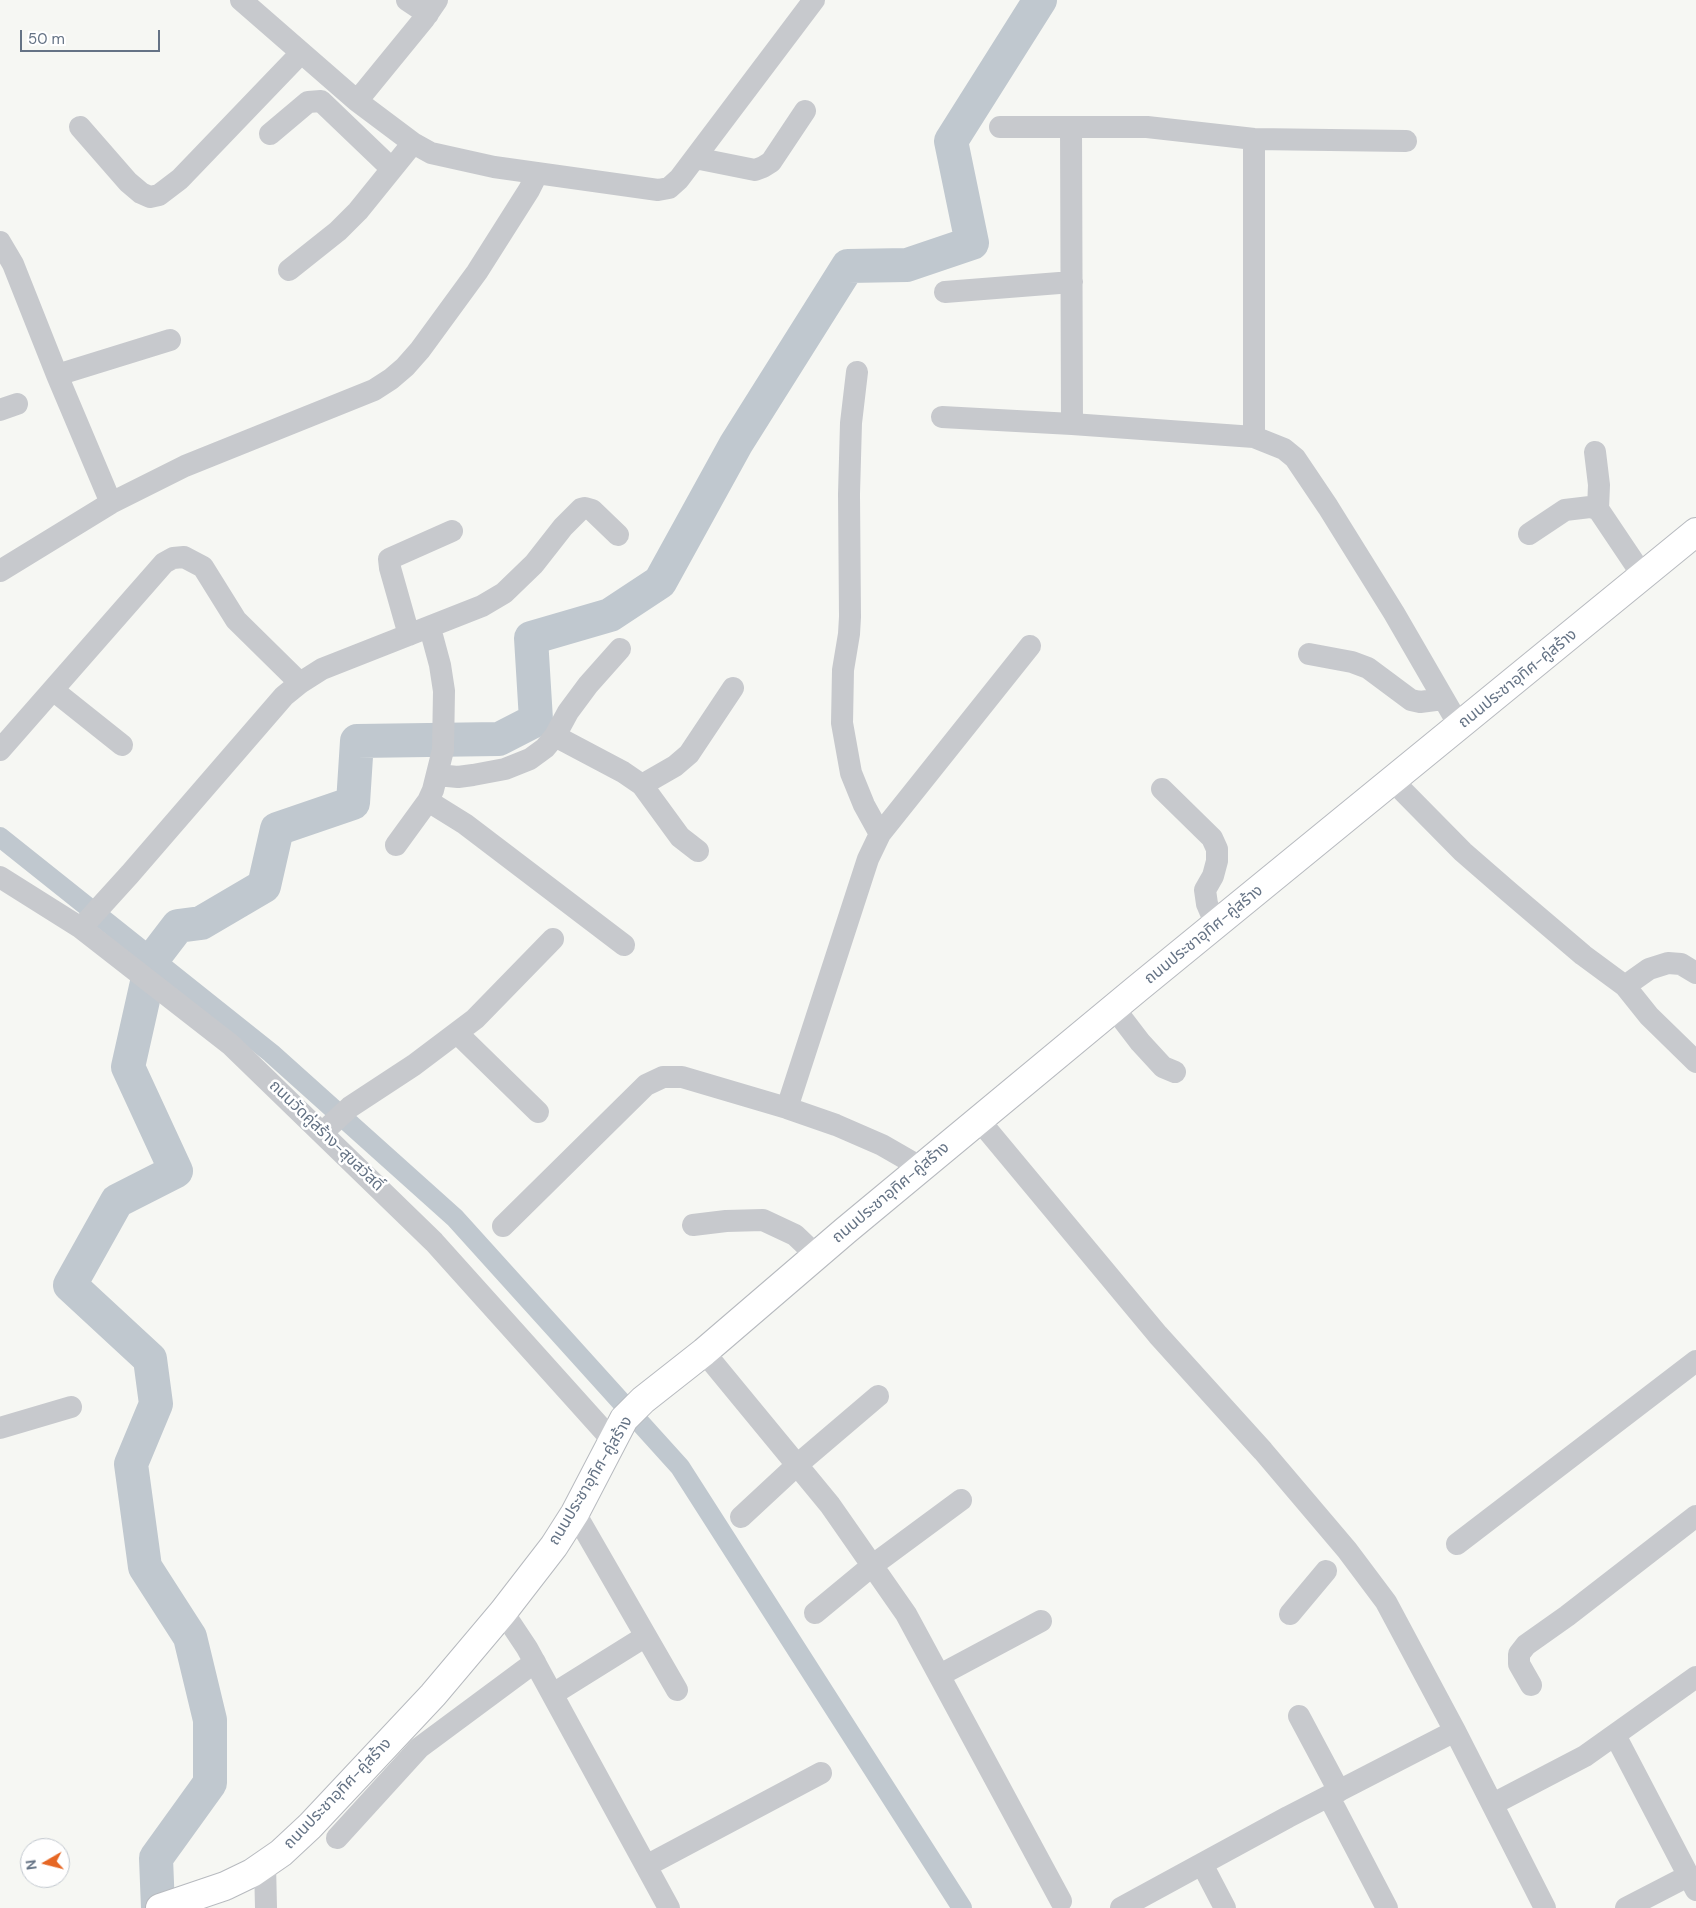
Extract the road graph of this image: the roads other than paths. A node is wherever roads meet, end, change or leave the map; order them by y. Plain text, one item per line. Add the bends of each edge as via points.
1 (241, 0) edge
2 (407, 0) edge
3 (814, 0) edge
4 (432, 7) edge
5 (300, 53) junction
6 (357, 101) junction
7 (806, 111) dead end
8 (80, 127) dead end
9 (1000, 127) dead end
10 (1071, 127) junction
11 (270, 134) dead end
12 (1254, 139) junction
13 (1406, 141) dead end
14 (413, 143) junction
15 (695, 158) junction
16 (392, 169) junction
17 (537, 174) junction
18 (0, 242) edge
19 (289, 270) dead end
20 (1072, 282) junction
21 (945, 292) dead end
22 (170, 340) dead end
23 (857, 372) dead end
24 (57, 375) junction
25 (942, 418) dead end
26 (1072, 424) junction
27 (1254, 437) junction
28 (1596, 452) dead end
29 (111, 503) junction
30 (1598, 509) junction
31 (452, 531) dead end
32 (1696, 532) edge
33 (1529, 534) dead end
34 (618, 535) dead end
35 (0, 571) edge
36 (1643, 576) junction
37 (420, 631) junction
38 (1030, 646) dead end
39 (620, 649) dead end
40 (1309, 654) dead end
41 (300, 683) junction
42 (732, 688) dead end
43 (53, 690) junction
44 (1443, 699) junction
45 (1460, 727) junction
46 (555, 736) junction
47 (122, 745) dead end
48 (0, 750) edge
49 (437, 775) junction
50 (1393, 781) junction
51 (642, 785) junction
52 (1162, 789) dead end
53 (428, 801) junction
54 (880, 834) junction
55 (396, 845) dead end
56 (698, 851) dead end
57 (0, 878) edge
58 (1216, 925) junction
59 (81, 928) junction
60 (553, 939) dead end
61 (624, 945) dead end
62 (1696, 973) edge
63 (1625, 986) junction
64 (1114, 1008) junction
65 (457, 1033) junction
66 (1696, 1062) edge
67 (1175, 1072) dead end
68 (787, 1108) junction
69 (538, 1112) dead end
70 (979, 1120) junction
71 (335, 1121) junction
72 (922, 1168) junction
73 (693, 1225) dead end
74 (503, 1226) dead end
75 (816, 1255) junction
76 (704, 1352) junction
77 (1696, 1361) edge
78 (878, 1396) dead end
79 (71, 1407) dead end
80 (627, 1420) junction
81 (0, 1428) edge
82 (797, 1465) junction
83 (960, 1500) dead end
84 (575, 1513) junction
85 (1696, 1516) edge
86 (741, 1517) dead end
87 (1457, 1544) dead end
88 (1335, 1562) junction
89 (873, 1565) junction
90 (503, 1612) junction
91 (815, 1613) dead end
92 (1290, 1614) dead end
93 (1041, 1621) dead end
94 (646, 1636) junction
95 (535, 1662) junction
96 (940, 1675) junction
97 (1696, 1677) edge
98 (1531, 1685) dead end
99 (677, 1690) dead end
100 (552, 1694) junction
101 (1299, 1716) dead end
102 (1455, 1731) junction
103 (1615, 1735) junction
104 (821, 1773) dead end
105 (1334, 1794) junction
106 (1493, 1804) junction
107 (337, 1838) dead end
108 (265, 1863) junction
109 (1202, 1864) junction
110 (646, 1866) junction
111 (1691, 1874) edge
112 (1060, 1901) dead end
113 (171, 1904) edge
114 (1538, 1906) edge
115 (266, 1908) edge
116 (669, 1908) edge
117 (1120, 1908) edge
118 (1225, 1908) edge
119 (1386, 1908) edge
120 (1626, 1908) edge

1 - 5 street
2 - 4 street
3 - 15 street
4 - 6 street
5 - 6 street
5 - 8 street via 180,178 159,195 141,194
6 - 14 street
7 - 15 street via 771,162 763,167 755,170
9 - 10 street
10 - 12 street via 1147,127
10 - 20 street
11 - 16 street via 308,102 321,101
12 - 13 street
12 - 27 street
14 - 16 street
14 - 17 street via 431,153
15 - 17 street via 679,179 668,188 658,190
16 - 19 street via 358,212
17 - 29 street via 477,272 420,350 391,379 374,390 185,466
18 - 24 street via 13,264
20 - 21 street
20 - 26 street
22 - 24 street
23 - 54 street via 851,423 850,609 843,670 842,723 851,773
24 - 29 street
25 - 26 street
26 - 27 street
27 - 44 street via 1284,449 1295,458 1389,605
28 - 30 street
29 - 35 street
30 - 33 street via 1565,510
30 - 36 street
31 - 37 street via 389,559 390,568
32 - 36 main road, ถนนประชาอุทิศ-คู่สร้าง
34 - 37 street via 592,510 580,509 534,564 504,593 482,606
36 - 45 main road, ถนนประชาอุทิศ-คู่สร้าง
37 - 41 street via 322,669
37 - 49 street via 440,665 444,691 442,750
38 - 54 street
39 - 46 street via 588,685
40 - 44 street via 1368,668 1410,700
41 - 43 street via 236,620 203,567 184,557 164,563
41 - 59 street via 284,696
42 - 51 street via 689,754
43 - 47 street
43 - 48 street
44 - 45 street
45 - 50 main road, ถนนประชาอุทิศ-คู่สร้าง
46 - 49 street via 530,759 505,769 458,777
46 - 51 street
49 - 53 street
50 - 58 main road, ถนนประชาอุทิศ-คู่สร้าง
50 - 63 street via 1470,858
51 - 56 street via 680,837
52 - 58 street via 1212,838 1217,849 1217,861 1205,890
53 - 55 street
53 - 61 street via 465,824
54 - 68 street via 868,859
57 - 59 street, ถนนวัดคู่สร้าง-สุขสวัสดิ์
58 - 64 main road, ถนนประชาอุทิศ-คู่สร้าง
59 - 71 street, ถนนวัดคู่สร้าง-สุขสวัสดิ์
60 - 65 street via 475,1019
62 - 63 street via 1682,964 1668,963 1649,969
63 - 66 street via 1649,1016
64 - 67 street via 1163,1067
64 - 70 main road, ถนนประชาอุทิศ-คู่สร้าง
65 - 69 street
65 - 71 street
68 - 72 street via 882,1145
68 - 74 street via 682,1077 663,1077 646,1085
70 - 72 main road, ถนนประชาอุทิศ-คู่สร้าง
70 - 88 street via 1158,1335 1263,1450
71 - 80 street, ถนนวัดคู่สร้าง-สุขสวัสดิ์ via 434,1242
72 - 75 main road, ถนนประชาอุทิศ-คู่สร้าง
73 - 75 street via 763,1220 795,1235
75 - 76 main road, ถนนประชาอุทิศ-คู่สร้าง
76 - 80 main road, ถนนประชาอุทิศ-คู่สร้าง
76 - 82 street
77 - 87 street
78 - 82 street
79 - 81 street
80 - 84 main road, ถนนประชาอุทิศ-คู่สร้าง
82 - 86 street
82 - 89 street
83 - 89 street
84 - 90 main road, ถนนประชาอุทิศ-คู่สร้าง
84 - 94 street
85 - 98 street via 1526,1645 1519,1654 1519,1664
88 - 92 street
88 - 102 street via 1386,1602
89 - 91 street
89 - 96 street via 906,1614
90 - 95 street
90 - 108 main road, ถนนประชาอุทิศ-คู่สร้าง via 433,1695 317,1818 281,1853
93 - 96 street
94 - 99 street
94 - 100 street
95 - 100 street
95 - 107 street via 419,1748
96 - 112 street
97 - 103 street
100 - 110 street
101 - 105 street
102 - 105 street
102 - 106 street
103 - 106 street via 1585,1756
103 - 111 street
104 - 110 street
105 - 109 street
105 - 119 street
106 - 114 street
108 - 113 main road, ถนนประชาอุทิศ-คู่สร้าง via 225,1886
108 - 115 street
109 - 117 street
109 - 118 street
110 - 116 street
111 - 120 street

